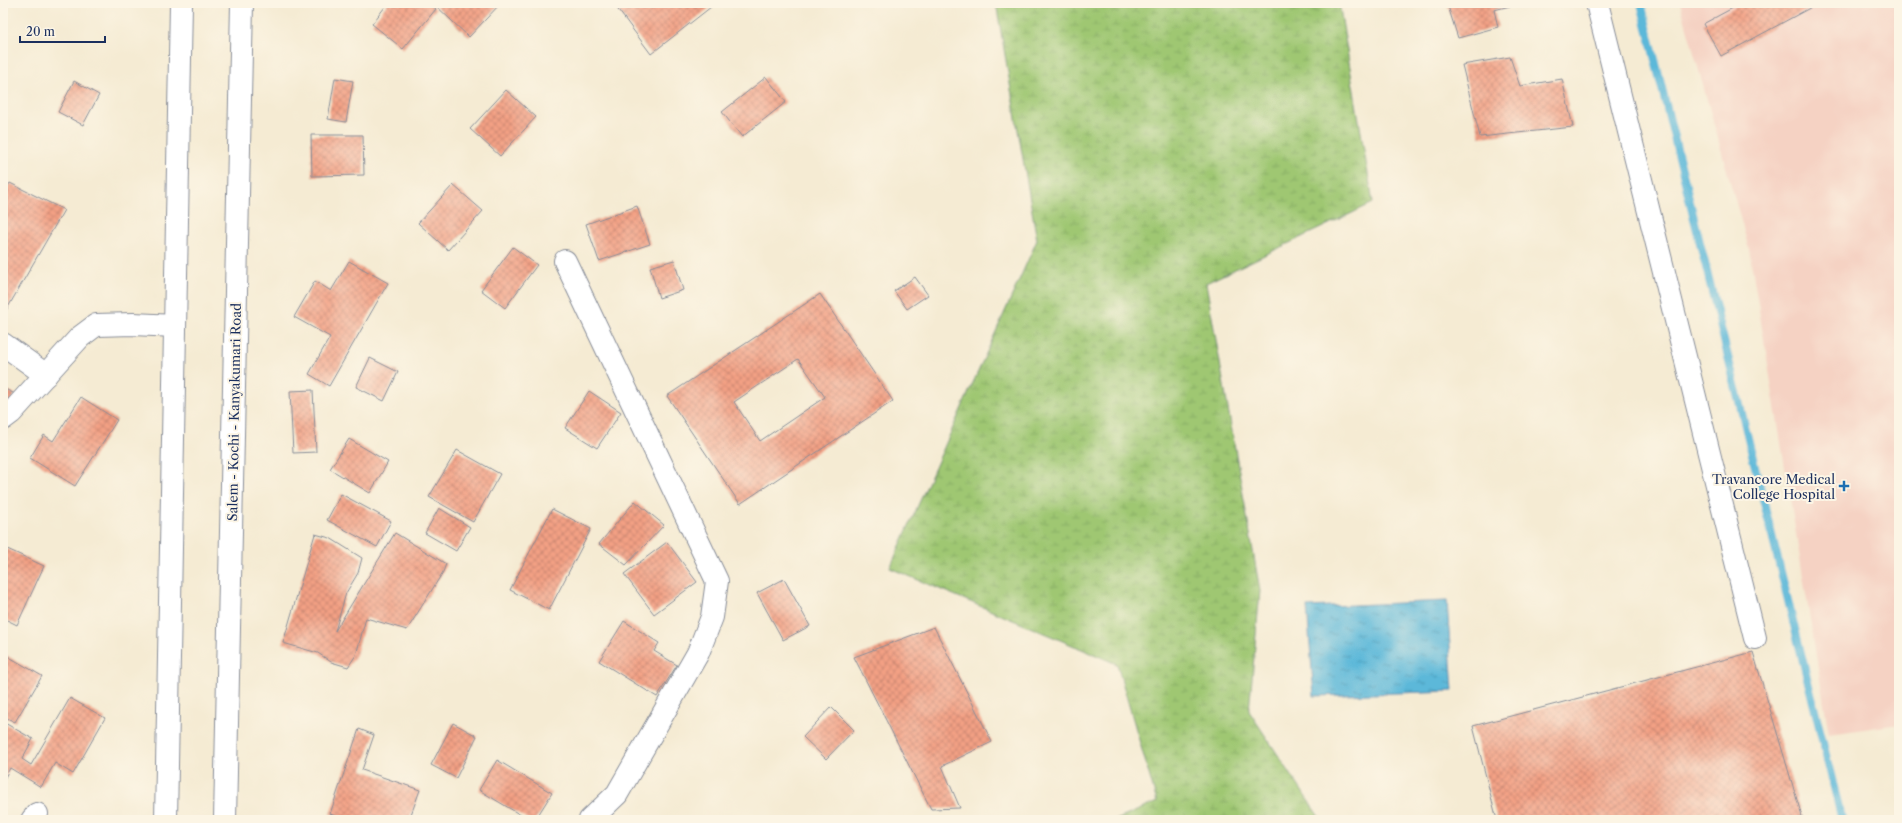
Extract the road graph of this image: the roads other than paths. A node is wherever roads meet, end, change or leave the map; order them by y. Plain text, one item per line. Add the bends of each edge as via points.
1 (181, 3) edge
2 (242, 3) edge
3 (1597, 3) edge
4 (565, 261) dead end
5 (174, 326) junction
6 (3, 344) edge
7 (46, 375) junction
8 (3, 419) edge
9 (1755, 638) dead end
10 (166, 820) edge
11 (225, 820) edge
12 (590, 820) edge

1 - 5 main road
2 - 11 main road, Salem - Kochi - Kanyakumari Road
3 - 9 main road
4 - 12 main road via 717,581 712,617 698,653 617,794
5 - 7 main road via 96,325 80,337
5 - 10 main road
6 - 7 main road
7 - 8 main road

